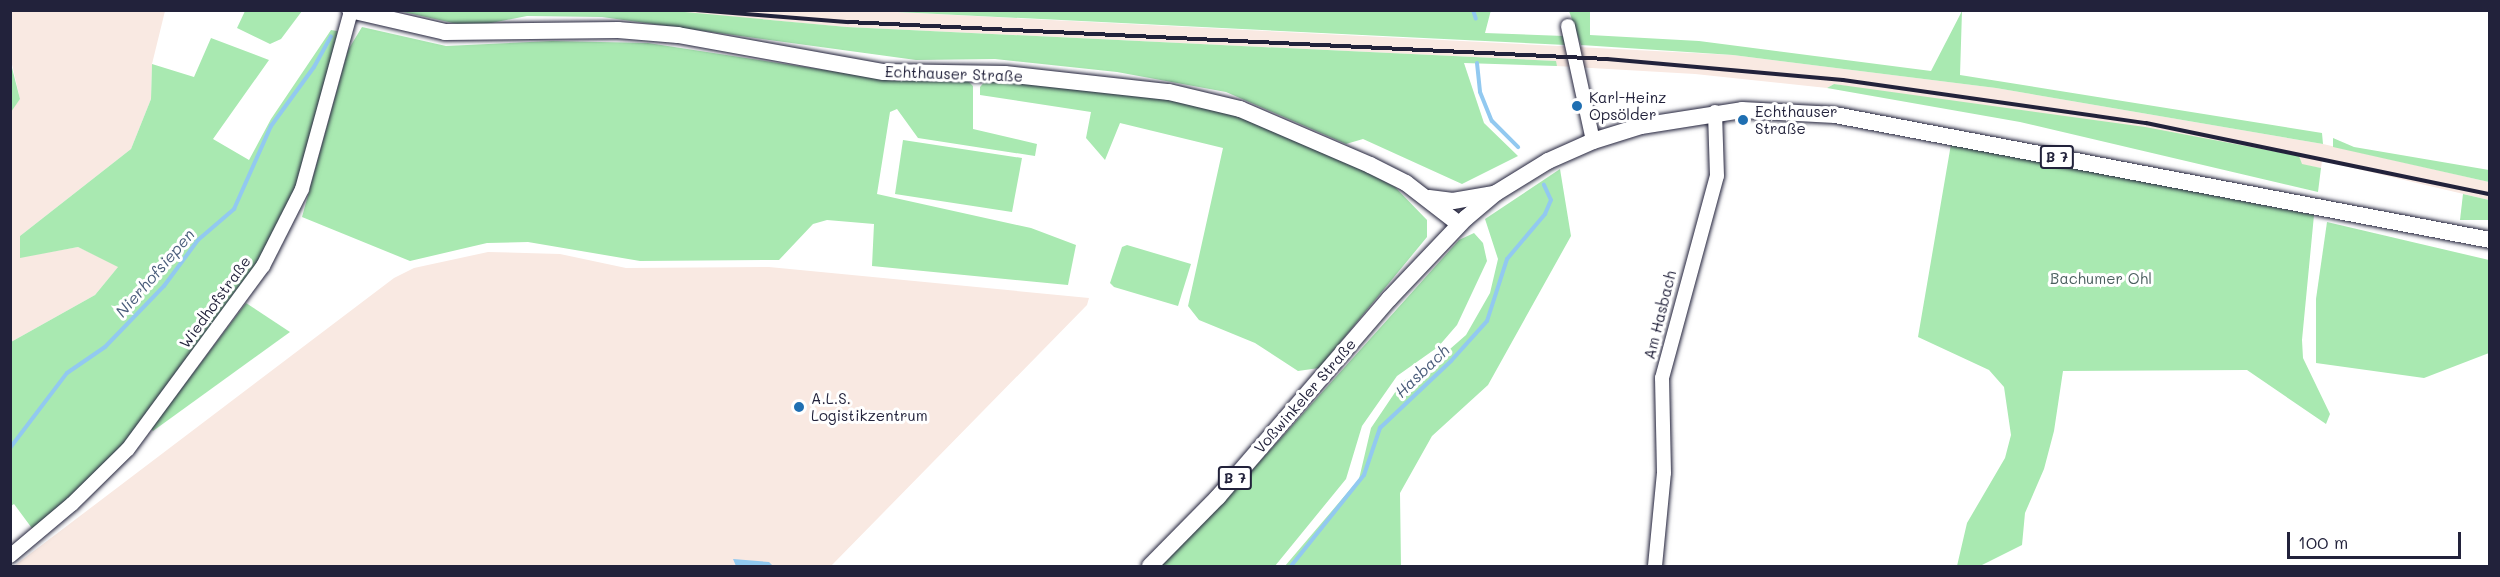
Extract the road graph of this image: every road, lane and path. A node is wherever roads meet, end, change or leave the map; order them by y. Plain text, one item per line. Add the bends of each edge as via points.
1 (351, 11) edge
2 (1568, 26) dead end
3 (1715, 112) junction
4 (1593, 141) junction
5 (1496, 193) junction
6 (1427, 198) junction
7 (1459, 224) junction
8 (2490, 240) edge
9 (10, 556) edge
10 (1150, 567) edge
11 (1655, 567) edge

1 - 6 main road, Echthauser Straße via 445,32 618,30 666,34 884,72 1005,74 1169,92 1258,116 1370,165
1 - 9 street, Wiedhofstraße via 302,189 268,258 128,449 104,475
2 - 4 street
3 - 4 main road, B 7 via 1641,126
3 - 8 main road, B 7 via 1797,110 1835,115
3 - 11 street, Am Hasbach via 1716,176 1662,378 1664,473
4 - 5 main road, B 7 via 1532,170
5 - 6 main road via 1453,201
5 - 7 main road, B 7
6 - 7 main road, Echthauser Straße
7 - 10 main road, Voßwinkeler Straße / B 7 via 1218,497

